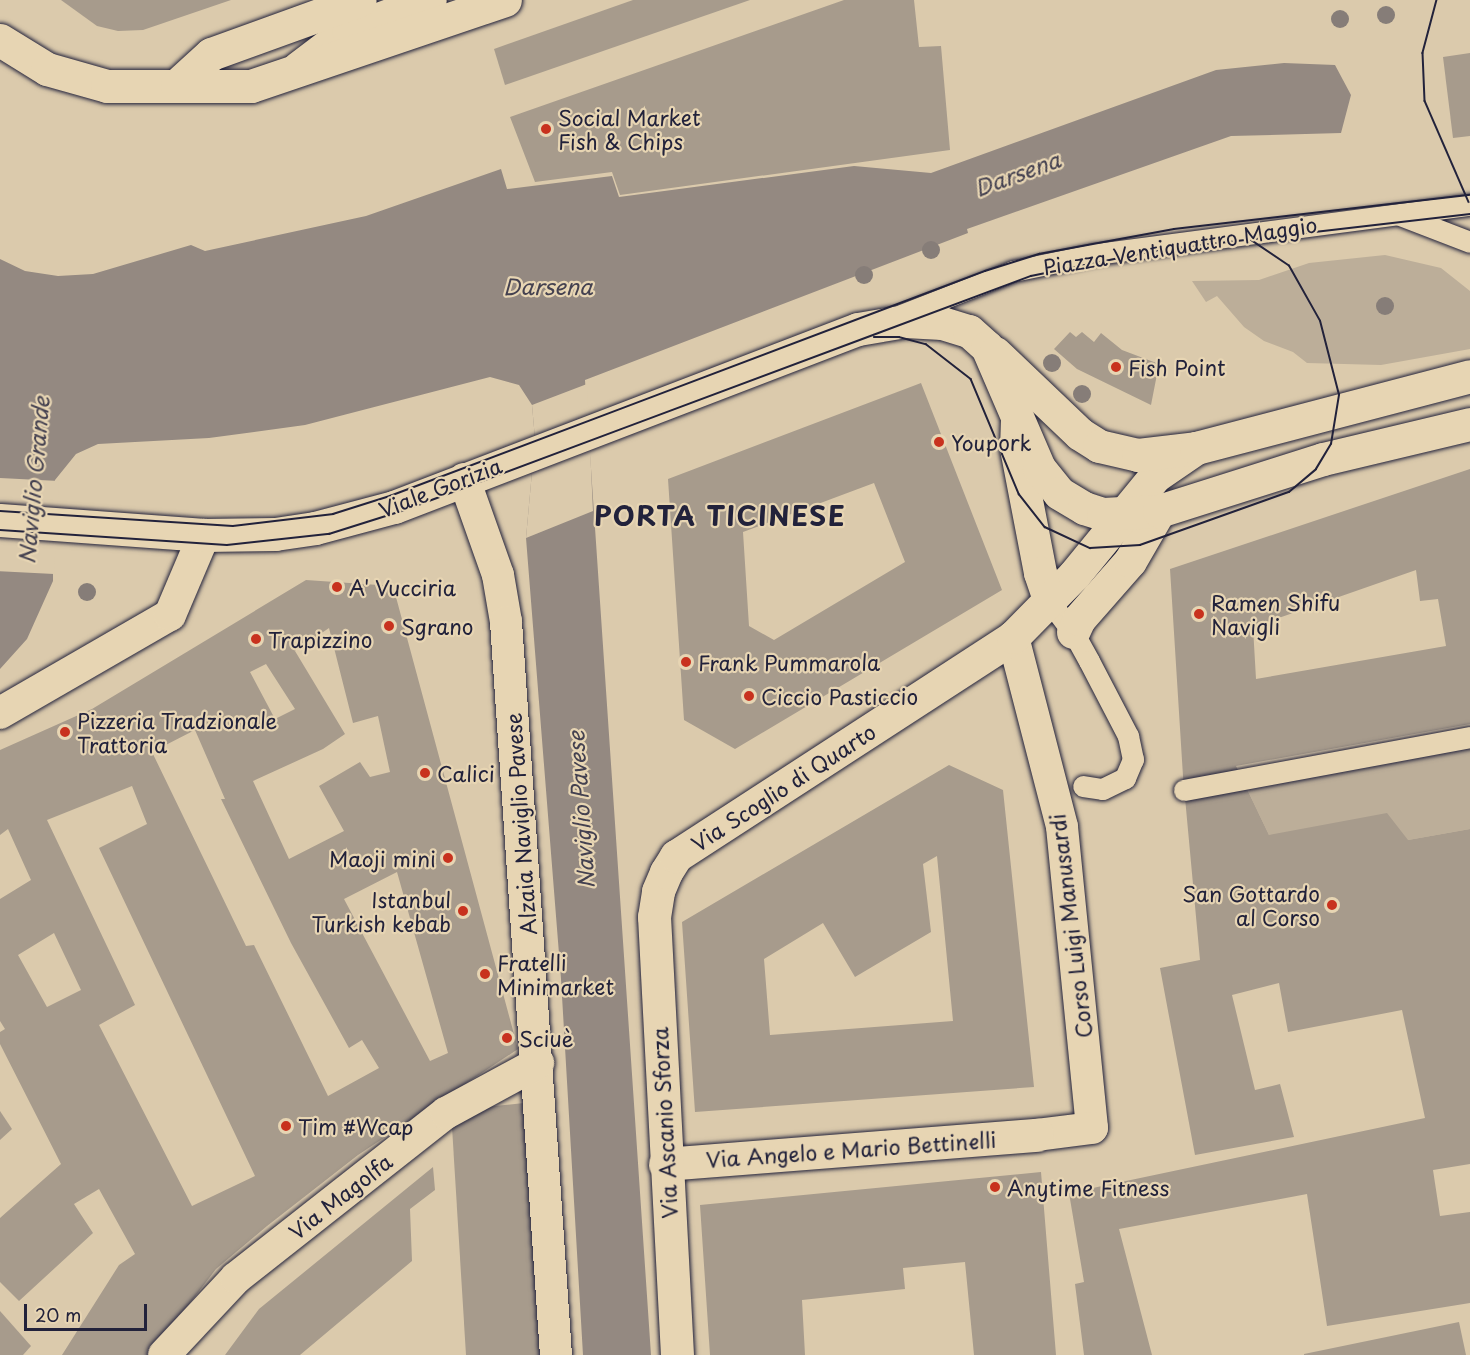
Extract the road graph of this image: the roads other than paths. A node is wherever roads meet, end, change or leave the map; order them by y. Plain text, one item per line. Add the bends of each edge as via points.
1 (360, 0) edge
2 (430, 0) edge
3 (505, 0) edge
4 (0, 40) edge
5 (280, 77) junction
6 (177, 85) junction
7 (1470, 205) edge
8 (1397, 213) junction
9 (1470, 242) edge
10 (858, 329) junction
11 (987, 347) junction
12 (1470, 376) edge
13 (1017, 420) junction
14 (1470, 424) edge
15 (1196, 448) junction
16 (464, 479) junction
17 (1159, 512) junction
18 (1121, 515) junction
19 (0, 520) edge
20 (204, 535) junction
21 (1050, 602) junction
22 (1073, 632) junction
23 (1013, 637) junction
24 (0, 713) edge
25 (1470, 736) edge
26 (1083, 786) dead end
27 (1184, 790) dead end
28 (658, 891) joint
29 (538, 1063) junction
30 (1038, 1135) joint
31 (665, 1164) junction
32 (164, 1355) edge
33 (556, 1355) edge
34 (677, 1355) edge

1 - 6 street via 211,54
2 - 5 street via 360,24 305,65
3 - 5 street
4 - 6 street via 47,69 77,80 144,88
5 - 6 street via 251,86
7 - 8 lane, Piazza Ventiquattro Maggio
8 - 9 lane, Piazza Ventiquattro Maggio
8 - 10 lane, Piazza Ventiquattro Maggio via 1142,246 1013,271
10 - 11 street via 905,321 942,323 969,331
10 - 16 street, Viale Gorizia
11 - 13 street
11 - 15 street via 1023,376 1057,415 1099,446 1138,455
12 - 15 street
13 - 18 street via 1039,468 1059,492 1084,508
13 - 21 street via 1016,448 1040,573
14 - 17 street via 1323,459
15 - 18 street via 1155,476
16 - 20 street, Viale Gorizia via 394,507 315,528 275,534
16 - 29 street, Alzaia Naviglio Pavese via 498,575 506,622
17 - 18 street
17 - 22 street via 1130,561 1079,619
18 - 21 street
19 - 20 street, Viale Gorizia
20 - 24 street via 170,615
21 - 22 lane
21 - 23 street
22 - 26 lane via 1128,736 1133,759 1125,778 1102,789
23 - 28 street, Via Scoglio di Quarto via 676,856
23 - 30 street, Corso Luigi Manusardi via 1062,827 1092,1128
25 - 27 lane
28 - 31 street, Via Ascanio Sforza via 654,917
29 - 32 street, Via Magolfa via 446,1113 236,1278
29 - 33 street, Alzaia Naviglio Pavese
30 - 31 street, Via Angelo e Mario Bettinelli
31 - 34 street, Via Ascanio Sforza

